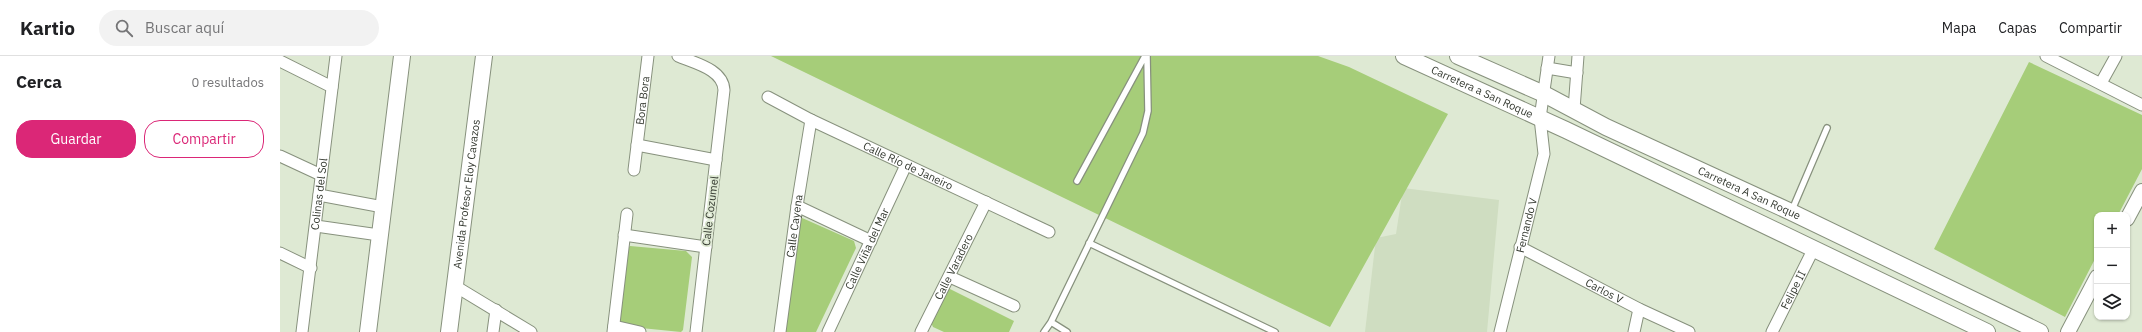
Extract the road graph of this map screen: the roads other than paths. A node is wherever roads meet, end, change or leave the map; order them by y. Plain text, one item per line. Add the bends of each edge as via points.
1 (336, 56) edge
2 (402, 56) edge
3 (484, 56) edge
4 (648, 56) edge
5 (678, 56) edge
6 (1146, 56) edge
7 (1404, 56) edge
8 (1458, 56) edge
9 (1549, 56) edge
10 (1578, 56) edge
11 (2046, 56) edge
12 (2116, 56) edge
13 (280, 62) edge
14 (1547, 68) junction
15 (1577, 73) junction
16 (2101, 83) junction
17 (332, 87) junction
18 (1544, 94) junction
19 (768, 97) dead end
20 (2142, 105) edge
21 (1574, 109) junction
22 (1540, 118) junction
23 (811, 120) junction
24 (1827, 128) dead end
25 (637, 146) junction
26 (280, 156) edge
27 (716, 160) junction
28 (906, 164) junction
29 (634, 170) dead end
30 (322, 175) junction
31 (1077, 181) dead end
32 (2142, 191) edge
33 (319, 195) junction
34 (986, 202) junction
35 (797, 206) junction
36 (383, 207) junction
37 (1791, 212) junction
38 (2130, 213) edge
39 (627, 214) dead end
40 (316, 226) junction
41 (1049, 232) dead end
42 (379, 235) junction
43 (624, 235) junction
44 (871, 241) junction
45 (1089, 243) junction
46 (706, 247) junction
47 (1520, 247) junction
48 (1814, 248) junction
49 (280, 253) edge
50 (311, 268) junction
51 (950, 277) junction
52 (2094, 283) edge
53 (456, 286) junction
54 (1014, 306) dead end
55 (496, 310) junction
56 (1639, 310) junction
57 (1051, 322) junction
58 (613, 329) edge
59 (302, 332) edge
60 (368, 332) edge
61 (449, 332) edge
62 (493, 332) edge
63 (531, 332) edge
64 (640, 332) edge
65 (696, 332) edge
66 (780, 332) edge
67 (828, 332) edge
68 (922, 332) edge
69 (1044, 332) edge
70 (1067, 332) edge
71 (1276, 332) edge
72 (1500, 332) edge
73 (1634, 332) edge
74 (1689, 332) edge
75 (1772, 332) edge
76 (1986, 332) edge
77 (2040, 332) edge
78 (2068, 332) edge

1 - 17 street, Colinas del Sol
2 - 36 main road
3 - 53 main road, Avenida Profesor Eloy Cavazos
4 - 25 street, Bora Bora
5 - 27 street, Calle Cozumel via 715,73 722,79 724,90
6 - 31 lane
6 - 45 lane via 1147,121
7 - 22 main road, Carretera a San Roque
8 - 18 main road, Carretera A San Roque
9 - 14 street, Fernando V
10 - 15 street
11 - 16 street
12 - 16 street
13 - 17 street
14 - 15 street
14 - 18 street, Fernando V
15 - 21 street
16 - 20 street
17 - 30 street, Colinas del Sol
18 - 21 main road, Carretera A San Roque
18 - 22 street, Fernando V
19 - 23 street, Calle Río de Janeiro
21 - 37 main road, Carretera A San Roque via 1606,127
22 - 47 street, Fernando V via 1544,154
22 - 48 main road, Carretera A San Roque
23 - 28 street, Calle Río de Janeiro
23 - 35 street, Calle Cayena
24 - 37 lane
25 - 27 street
25 - 29 street, Bora Bora
26 - 30 street
27 - 46 street, Calle Cozumel
28 - 34 street, Calle Río de Janeiro
28 - 44 street, Calle Viña del Mar
30 - 33 street, Colinas del Sol
32 - 38 street
33 - 36 street
33 - 40 street, Colinas del Sol
34 - 41 street, Calle Río de Janeiro
34 - 51 street, Calle Varadero
35 - 44 street
35 - 66 street, Calle Cayena
36 - 42 main road
37 - 77 main road, Carretera A San Roque
39 - 43 street
40 - 42 street
40 - 50 street, Colinas del Sol
42 - 60 main road
43 - 46 street
43 - 58 street
44 - 67 street, Calle Viña del Mar
45 - 57 lane
45 - 71 lane
46 - 65 street, Calle Cozumel
47 - 56 street, Carlos V
47 - 72 street, Fernando V
48 - 75 street, Felipe II
48 - 76 main road, Carretera A San Roque
49 - 50 street
50 - 59 street, Colinas del Sol
51 - 54 street
51 - 68 street, Calle Varadero
52 - 78 street
53 - 55 street
53 - 61 main road, Avenida Profesor Eloy Cavazos
55 - 62 street
55 - 63 street
56 - 73 street
56 - 74 street, Carlos V
57 - 69 lane
57 - 70 lane
58 - 64 street

